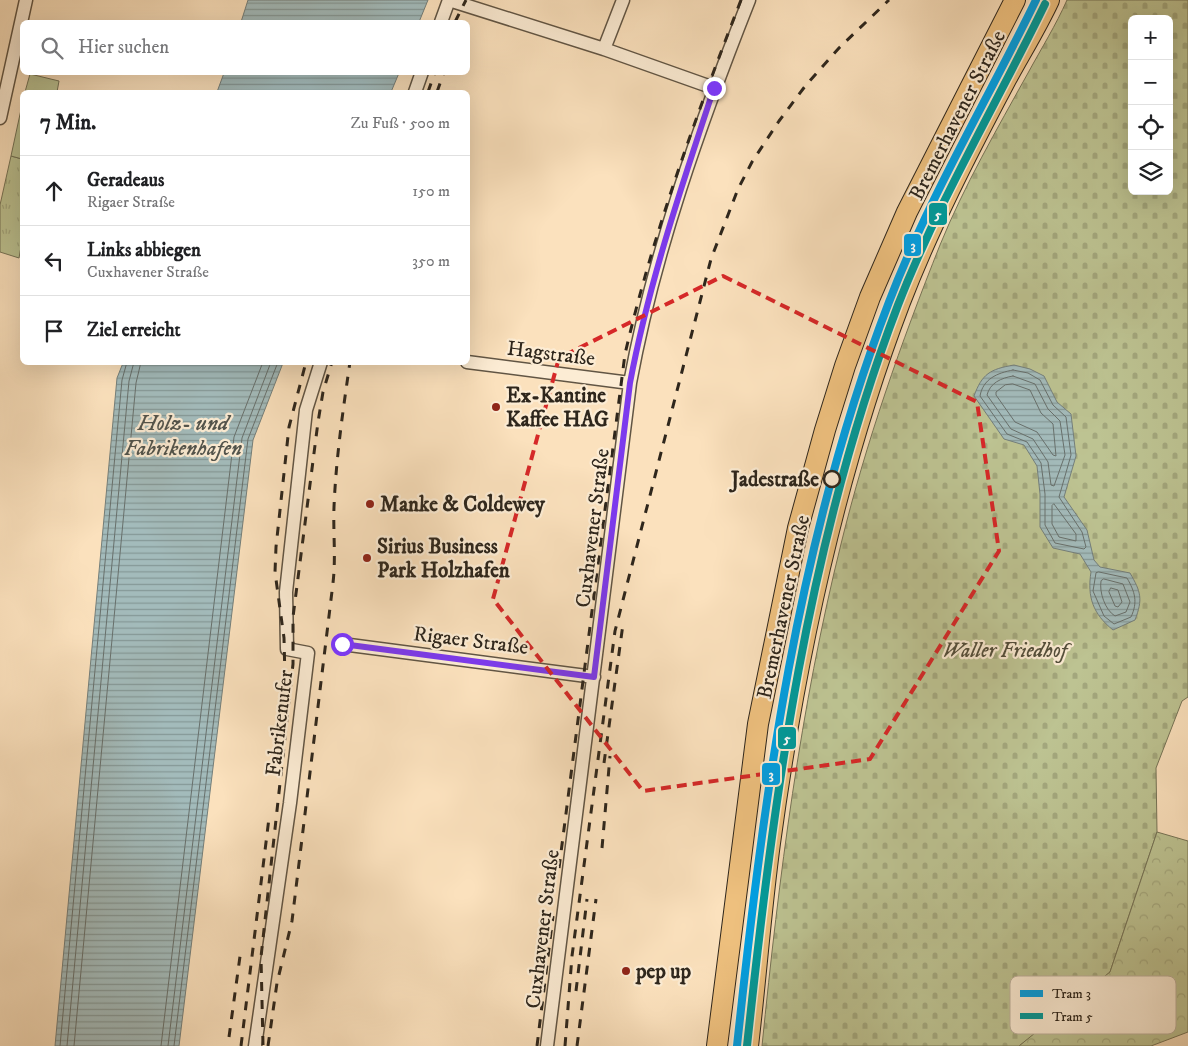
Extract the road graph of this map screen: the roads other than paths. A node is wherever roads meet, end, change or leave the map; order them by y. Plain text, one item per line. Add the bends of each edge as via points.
1 (26, 0) edge
2 (449, 0) edge
3 (623, 0) edge
4 (749, 0) edge
5 (1015, 0) edge
6 (1049, 0) edge
7 (22, 20) edge
8 (442, 20) edge
9 (20, 27) edge
10 (604, 49) junction
11 (421, 75) edge
12 (714, 88) junction
13 (416, 90) edge
14 (0, 118) edge
15 (470, 362) edge
16 (320, 365) edge
17 (630, 383) junction
18 (342, 644) dead end
19 (594, 677) junction
20 (255, 1046) edge
21 (547, 1046) edge
22 (717, 1046) edge
23 (748, 1046) edge

1 - 7 street
2 - 8 street
2 - 10 street
3 - 10 street
4 - 12 street, Cuxhavener Straße
5 - 22 main road, Bremerhavener Straße via 941,144 870,297 823,438 798,528 758,724
6 - 23 main road, Bremerhavener Straße via 918,259 869,392 842,482 788,723 770,845
9 - 14 street
10 - 12 street
11 - 13 street
12 - 17 street, Cuxhavener Straße via 652,283
15 - 17 street, Hagstraße
16 - 20 street, Fabrikenufer via 306,410 286,592 287,649 308,653
17 - 19 street, Cuxhavener Straße
18 - 19 street, Rigaer Straße
19 - 21 street, Cuxhavener Straße

